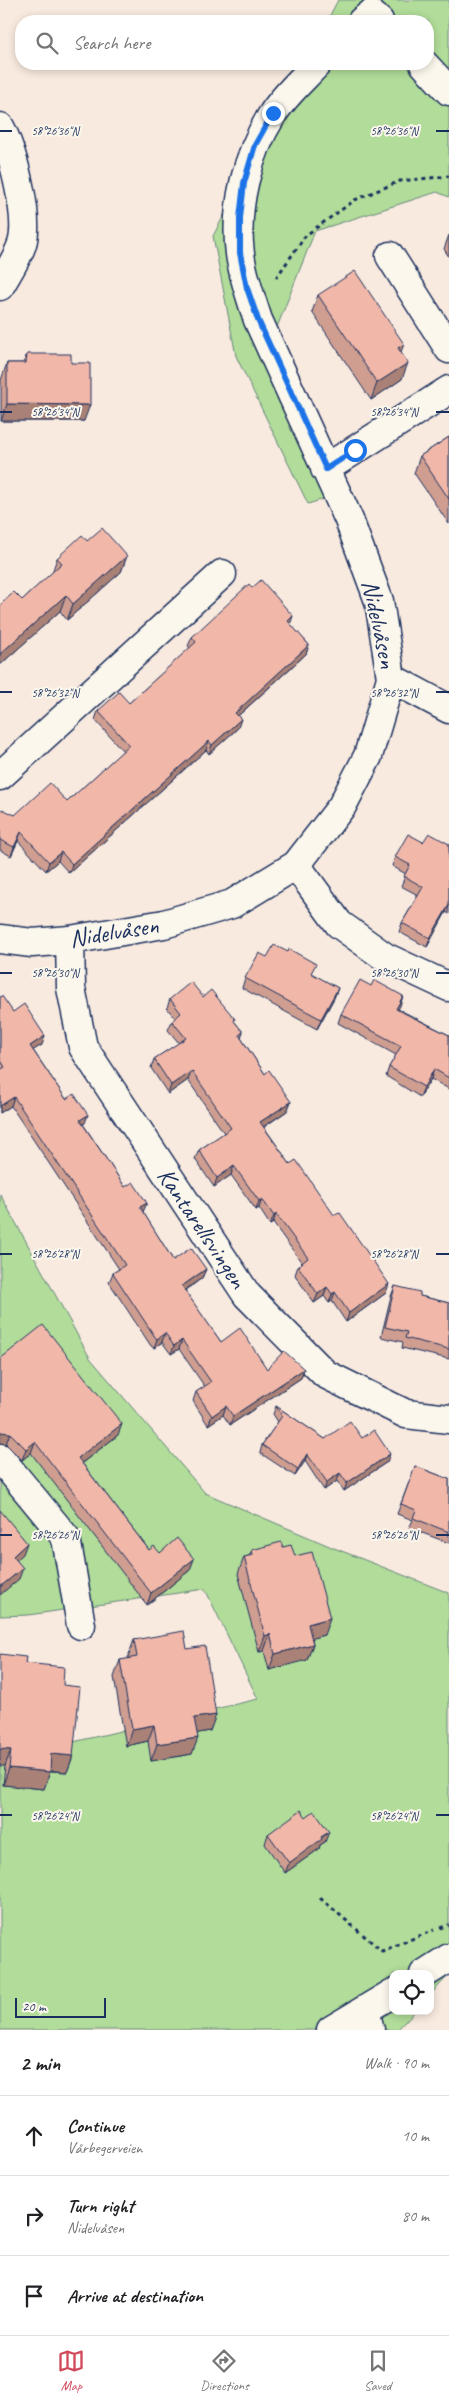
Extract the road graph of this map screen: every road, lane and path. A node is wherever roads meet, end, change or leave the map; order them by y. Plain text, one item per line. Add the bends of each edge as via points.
1 (311, 70) edge
2 (429, 70) edge
3 (449, 92) edge
4 (0, 127) edge
5 (449, 176) edge
6 (390, 256) dead end
7 (0, 286) edge
8 (258, 320) junction
9 (449, 349) edge
10 (449, 390) edge
11 (326, 469) junction
12 (222, 574) dead end
13 (392, 678) junction
14 (449, 710) edge
15 (0, 776) edge
16 (296, 865) junction
17 (0, 939) edge
18 (70, 940) junction
19 (449, 988) edge
20 (449, 1419) edge
21 (0, 1458) edge
22 (81, 1625) dead end
23 (320, 1898) dead end
24 (449, 1924) edge
25 (449, 1958) edge
26 (430, 1970) edge
27 (389, 1997) edge
28 (367, 2020) edge
29 (331, 2030) edge

1 - 8 street, Nidelvåsen via 273,113 255,145 244,183 240,253
2 - 3 street
4 - 7 street via 16,170 24,216 22,244
5 - 8 path via 400,181 355,200 306,235 277,276
6 - 9 street
8 - 11 street, Nidelvåsen
10 - 11 street
11 - 13 street, Nidelvåsen via 379,600
12 - 15 street
13 - 14 street
13 - 16 street, Nidelvåsen via 364,764 342,806
16 - 18 street, Nidelvåsen via 232,904 164,924
16 - 19 street via 339,924 385,957
17 - 18 street, Nidelvåsen via 32,943
18 - 20 street, Kantarellsvingen via 71,988 83,1047 246,1295 325,1374 406,1414
21 - 22 street via 66,1538
23 - 24 path via 382,1951
25 - 26 street
27 - 28 street
28 - 29 street

